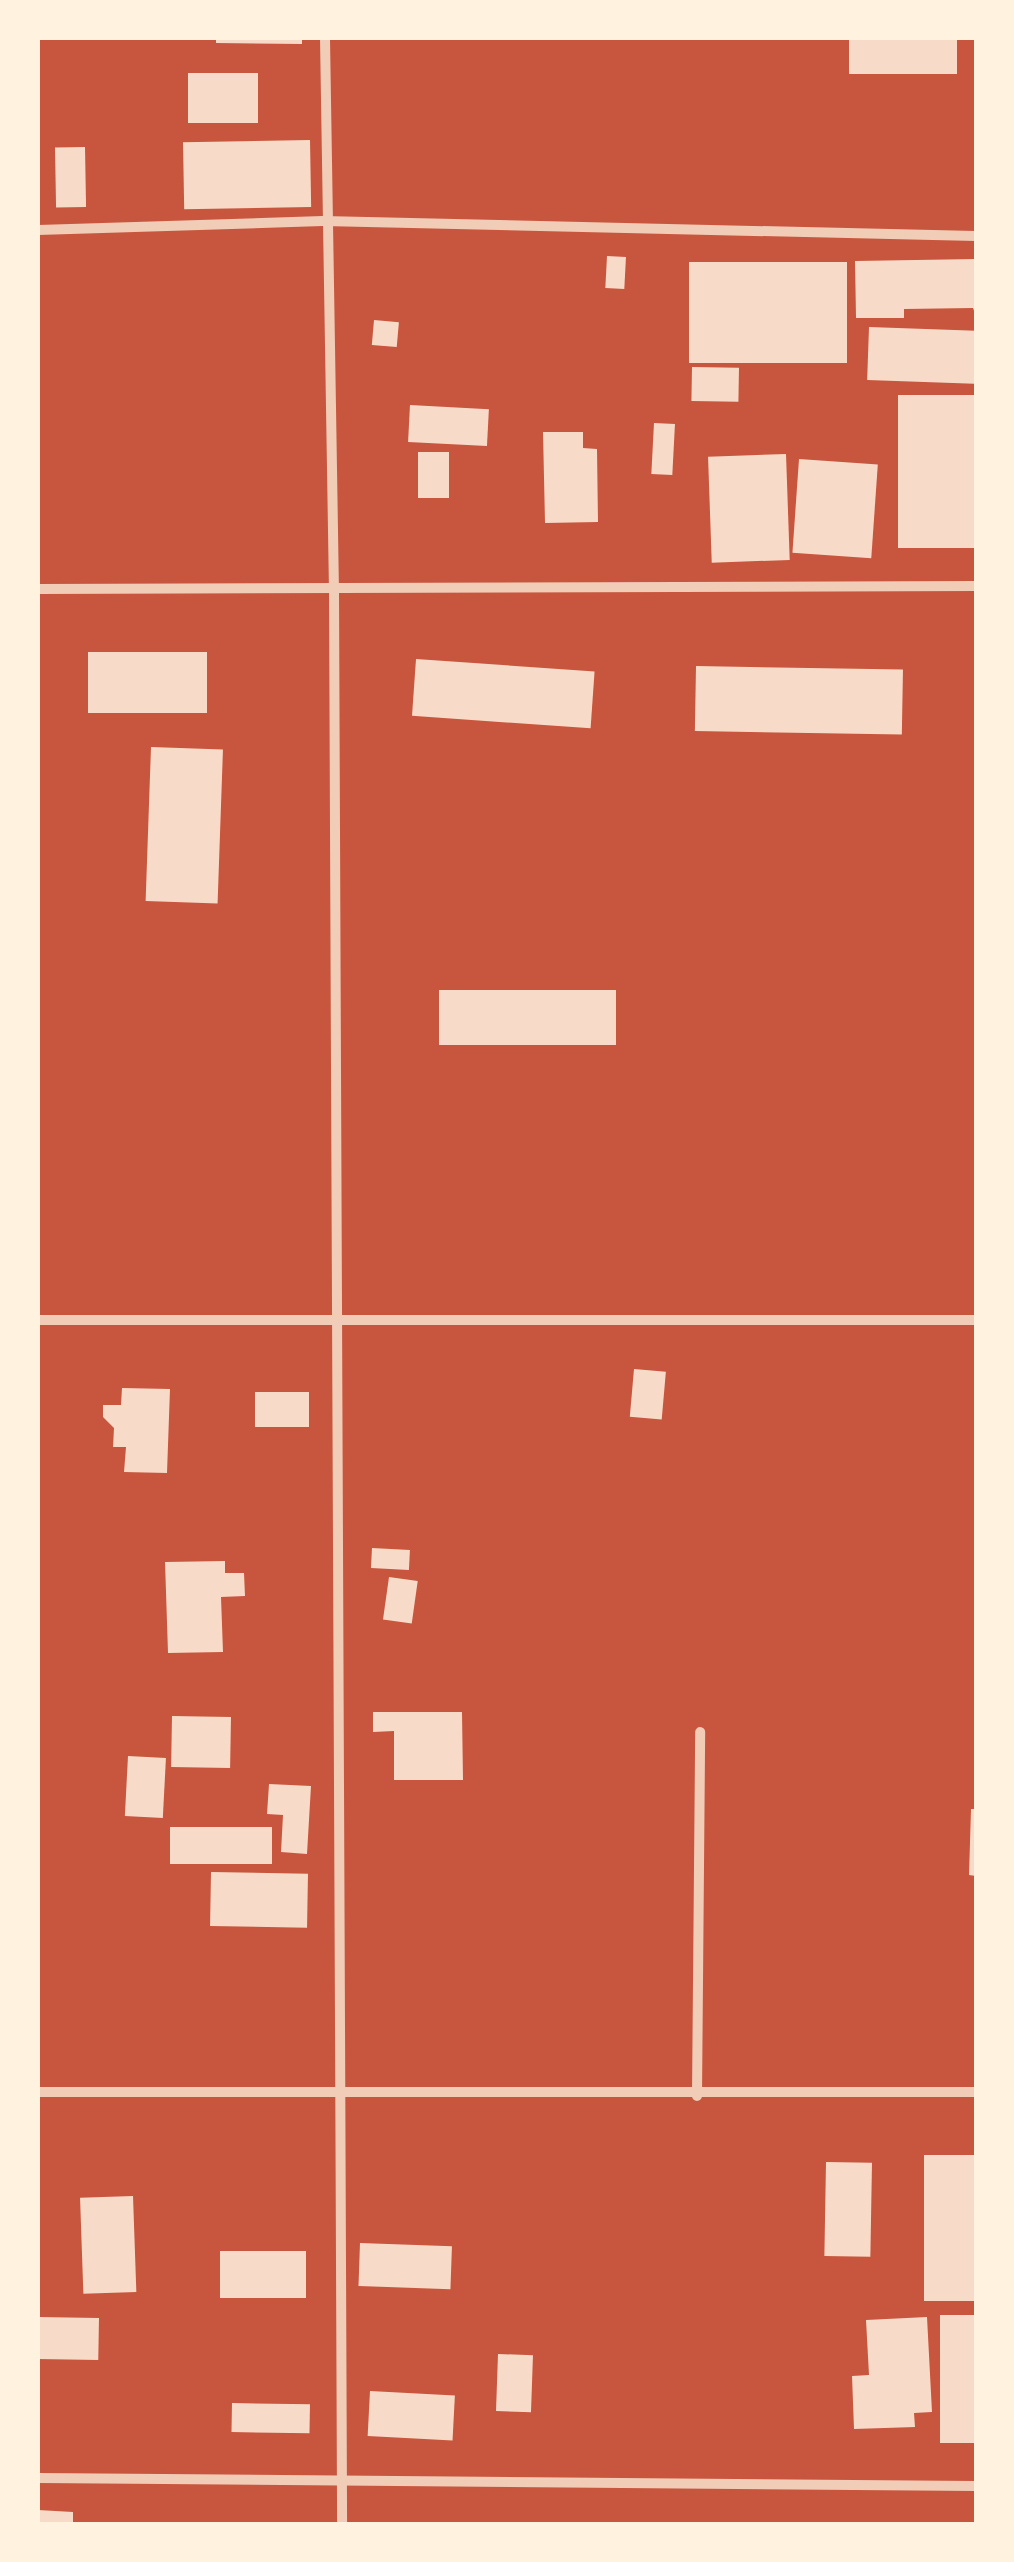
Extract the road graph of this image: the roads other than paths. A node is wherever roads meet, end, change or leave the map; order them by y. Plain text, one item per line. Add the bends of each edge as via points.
1 (325, 38) edge
2 (323, 221) junction
3 (38, 230) edge
4 (976, 236) edge
5 (976, 586) edge
6 (38, 589) edge
7 (334, 591) junction
8 (38, 1320) edge
9 (339, 1320) junction
10 (976, 1320) edge
11 (700, 1732) dead end
12 (38, 2092) edge
13 (342, 2092) junction
14 (976, 2092) edge
15 (697, 2096) junction
16 (342, 2476) junction
17 (38, 2478) edge
18 (976, 2486) edge
19 (342, 2524) edge

1 - 2 street
2 - 3 street
2 - 4 street
2 - 7 street
5 - 7 street
6 - 7 street
7 - 9 street
8 - 9 street
9 - 10 street
9 - 13 street
11 - 15 street
12 - 13 street
13 - 15 street
13 - 16 street
14 - 15 street
16 - 17 street
16 - 18 street
16 - 19 street

